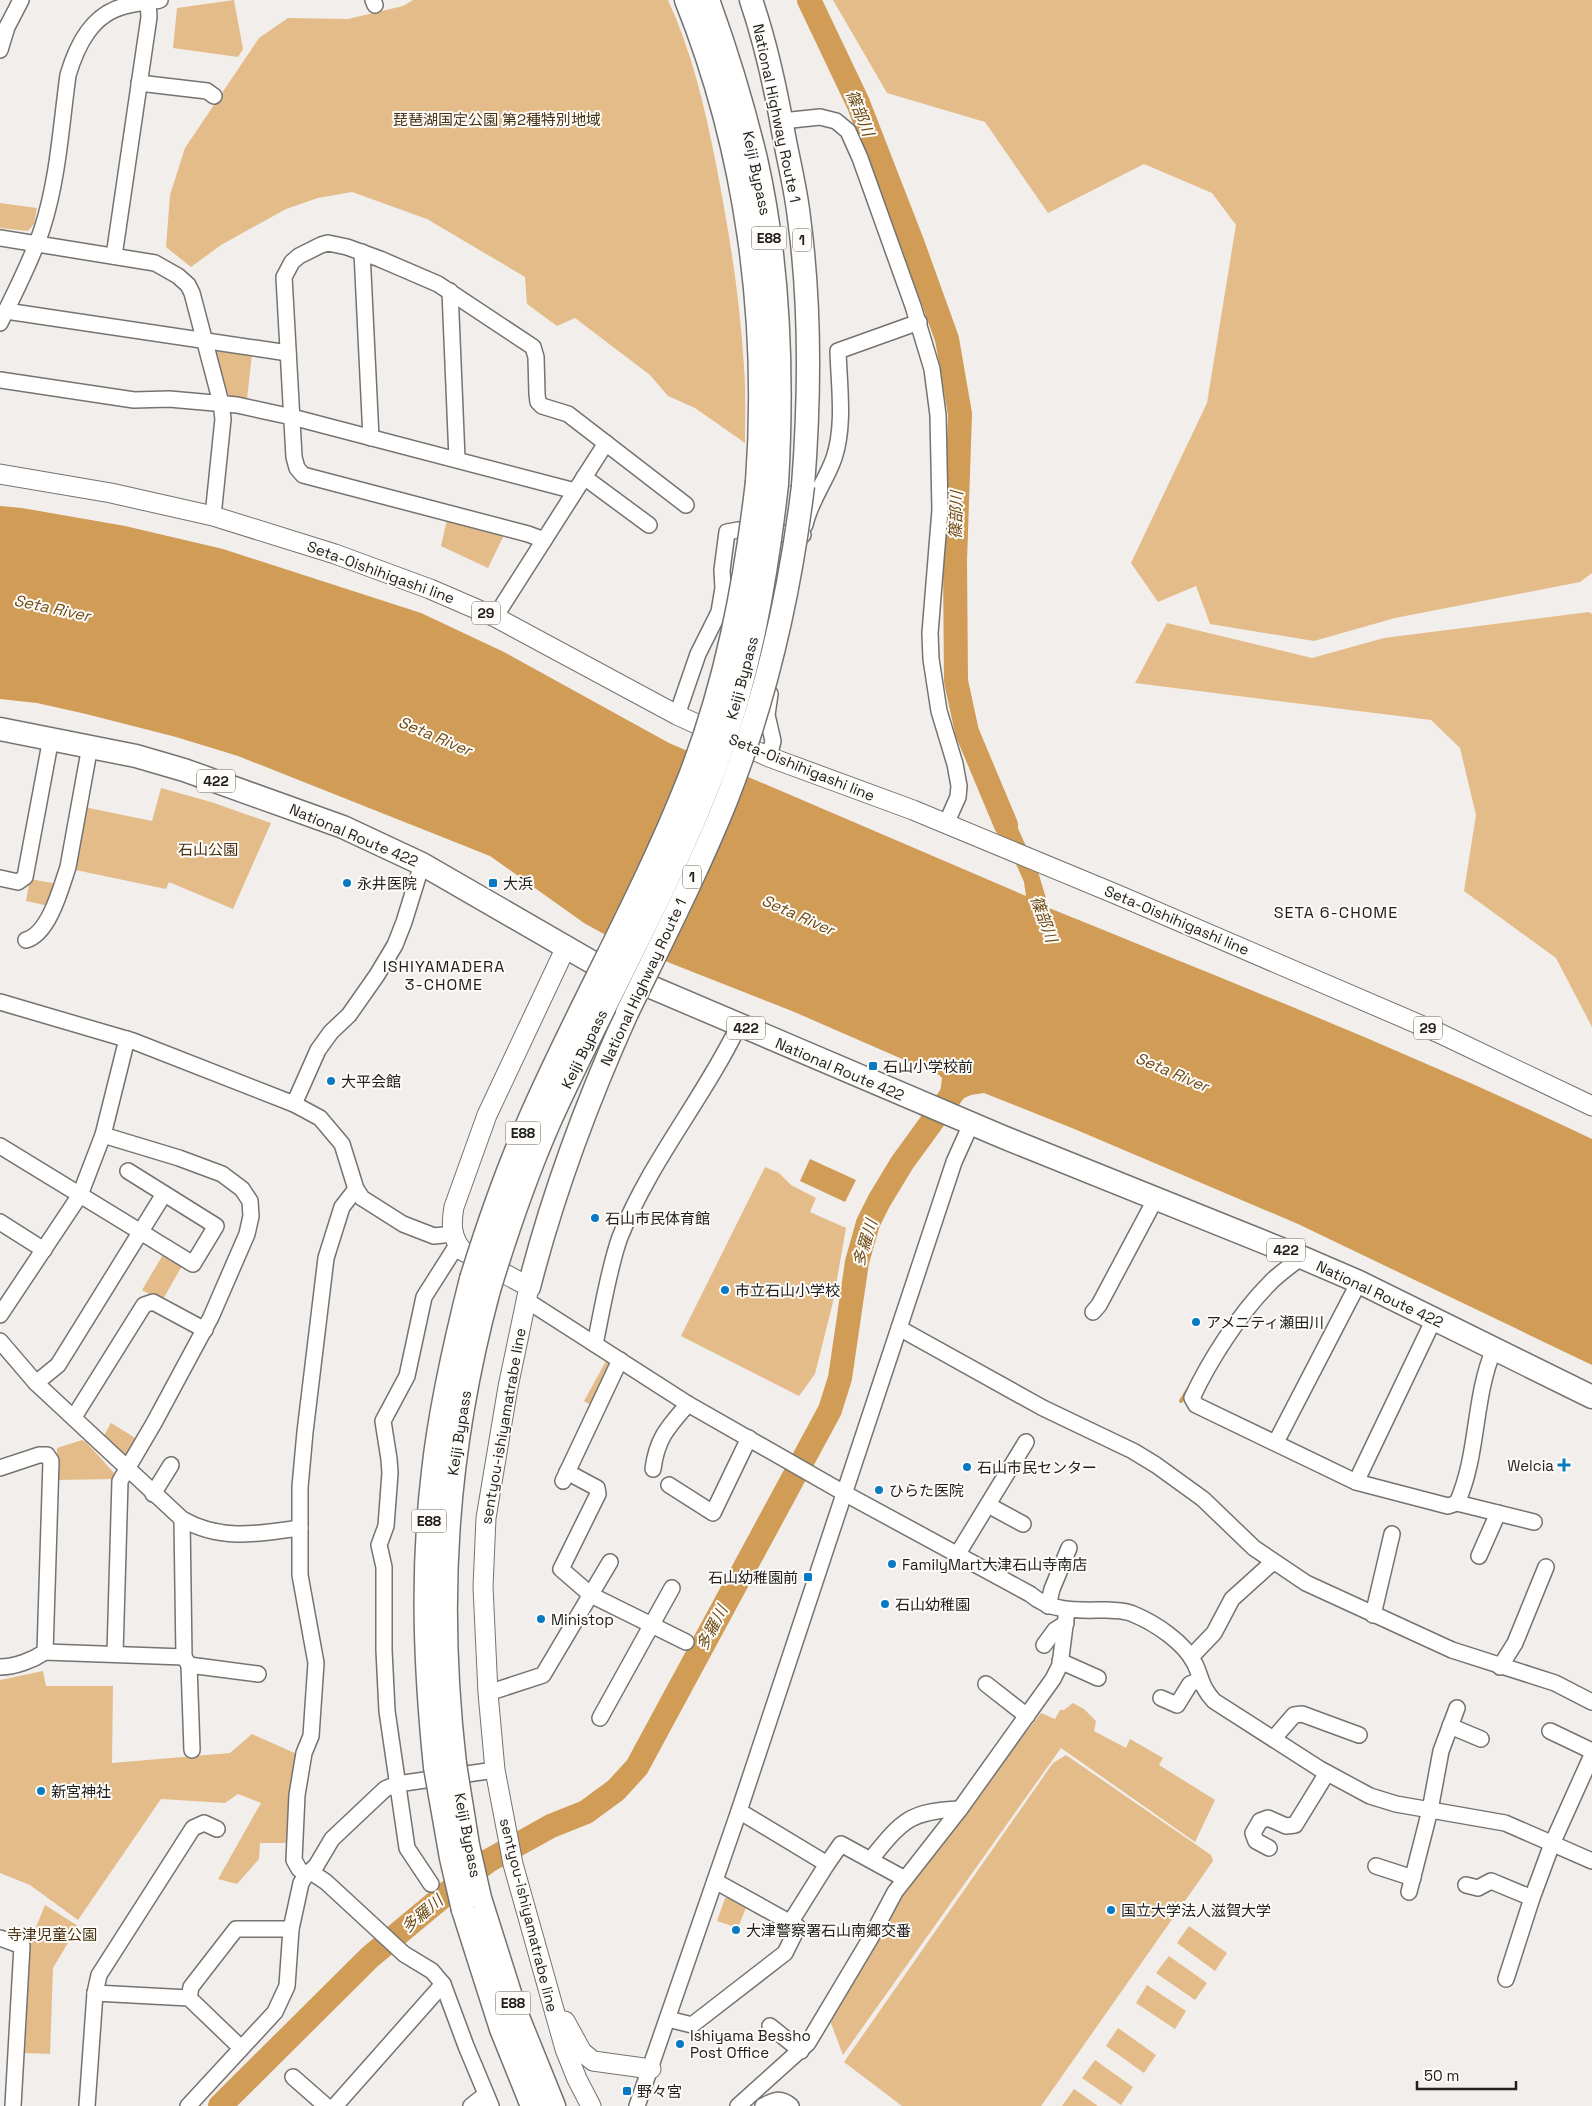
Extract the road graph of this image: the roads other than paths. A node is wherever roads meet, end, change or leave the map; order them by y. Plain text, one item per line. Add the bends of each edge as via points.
1 (21, 0) edge
2 (686, 0) edge
3 (708, 0) edge
4 (751, 0) edge
5 (152, 1) edge
6 (0, 50) edge
7 (139, 83) junction
8 (214, 96) dead end
9 (782, 121) junction
10 (0, 238) edge
11 (37, 244) junction
12 (362, 252) junction
13 (114, 256) junction
14 (450, 291) junction
15 (2, 318) edge
16 (919, 322) junction
17 (206, 341) junction
18 (288, 353) junction
19 (0, 380) edge
20 (221, 403) junction
21 (292, 417) junction
22 (371, 438) junction
23 (606, 444) junction
24 (457, 460) junction
25 (0, 474) edge
26 (584, 477) junction
27 (767, 483) junction
28 (575, 491) junction
29 (686, 505) dead end
30 (212, 516) junction
31 (649, 525) dead end
32 (803, 535) junction
33 (544, 540) junction
34 (495, 617) junction
35 (677, 715) junction
36 (1, 731) edge
37 (51, 738) junction
38 (90, 746) junction
39 (770, 756) junction
40 (946, 824) junction
41 (422, 864) junction
42 (0, 878) edge
43 (26, 940) dead end
44 (566, 947) junction
45 (0, 1002) edge
46 (739, 1025) junction
47 (127, 1039) junction
48 (294, 1104) junction
49 (1592, 1106) edge
50 (961, 1120) junction
51 (103, 1135) junction
52 (0, 1146) edge
53 (128, 1171) dead end
54 (356, 1189) junction
55 (164, 1194) junction
56 (80, 1195) junction
57 (1156, 1198) junction
58 (0, 1222) edge
59 (141, 1232) junction
60 (455, 1239) junction
61 (44, 1250) junction
62 (1301, 1256) junction
63 (1359, 1282) junction
64 (527, 1293) junction
65 (2, 1308) edge
66 (1093, 1312) dead end
67 (1434, 1319) junction
68 (899, 1328) junction
69 (205, 1330) junction
70 (0, 1341) edge
71 (595, 1344) junction
72 (1494, 1349) junction
73 (620, 1360) junction
74 (36, 1383) junction
75 (1592, 1398) edge
76 (688, 1404) junction
77 (74, 1417) junction
78 (749, 1438) junction
79 (1026, 1442) dead end
80 (1276, 1442) junction
81 (172, 1465) dead end
82 (0, 1468) edge
83 (127, 1469) junction
84 (654, 1469) dead end
85 (1356, 1482) junction
86 (670, 1485) dead end
87 (844, 1493) junction
88 (153, 1494) junction
89 (1457, 1503) junction
90 (988, 1505) junction
91 (1498, 1513) junction
92 (182, 1519) junction
93 (1534, 1522) dead end
94 (1023, 1524) dead end
95 (300, 1528) junction
96 (1392, 1534) dead end
97 (1069, 1548) dead end
98 (958, 1555) junction
99 (1479, 1556) dead end
100 (610, 1562) dead end
101 (1273, 1562) junction
102 (1546, 1567) dead end
103 (672, 1588) dead end
104 (591, 1595) junction
105 (1048, 1606) junction
106 (1373, 1615) junction
107 (1067, 1616) junction
108 (651, 1625) junction
109 (686, 1642) dead end
110 (1044, 1645) dead end
111 (46, 1652) junction
112 (116, 1654) junction
113 (1191, 1658) junction
114 (187, 1661) junction
115 (1060, 1661) junction
116 (0, 1667) edge
117 (1500, 1667) junction
118 (258, 1674) dead end
119 (1098, 1678) dead end
120 (1200, 1680) junction
121 (986, 1684) dead end
122 (488, 1694) junction
123 (1161, 1698) dead end
124 (1592, 1702) edge
125 (1457, 1708) dead end
126 (1027, 1716) junction
127 (600, 1718) dead end
128 (1450, 1726) junction
129 (1550, 1731) dead end
130 (1359, 1735) dead end
131 (1274, 1738) junction
132 (1481, 1739) dead end
133 (192, 1750) dead end
134 (1592, 1751) edge
135 (1592, 1755) edge
136 (495, 1770) junction
137 (1327, 1773) junction
138 (396, 1784) junction
139 (960, 1810) junction
140 (1430, 1810) junction
141 (739, 1812) junction
142 (216, 1829) dead end
143 (1552, 1844) junction
144 (1269, 1848) dead end
145 (871, 1859) junction
146 (1592, 1861) edge
147 (827, 1864) junction
148 (1376, 1866) dead end
149 (308, 1873) junction
150 (905, 1879) junction
151 (715, 1881) junction
152 (431, 1884) dead end
153 (1466, 1885) dead end
154 (1532, 1898) junction
155 (472, 1904) junction
156 (790, 1923) junction
157 (291, 1929) junction
158 (0, 1938) edge
159 (1506, 1979) dead end
160 (545, 1982) junction
161 (443, 1984) junction
162 (95, 1993) junction
163 (189, 1998) junction
164 (668, 2019) junction
165 (770, 2026) dead end
166 (241, 2048) junction
167 (801, 2051) junction
168 (651, 2069) junction
169 (293, 2077) dead end
170 (488, 2100) edge
171 (12, 2106) edge
172 (86, 2106) edge
173 (188, 2106) edge
174 (326, 2106) edge
175 (335, 2106) edge
176 (471, 2106) edge
177 (532, 2106) edge
178 (554, 2106) edge
179 (591, 2106) edge
180 (637, 2106) edge
181 (738, 2106) edge
182 (763, 2106) edge
183 (791, 2106) edge

1 - 6 street
2 - 27 highway, Keiji Bypass / E88 via 724,111 743,195 756,292 760,440
3 - 27 highway, Keiji Bypass / E88 via 747,125 769,237 776,300 780,418
4 - 9 highway, National Highway Route 1 / 1
5 - 7 street
5 - 11 street via 124,6 105,14 82,38 68,75 48,205
7 - 8 street via 207,91
7 - 13 street
9 - 16 street via 820,117 836,121 848,131
9 - 64 highway, National Highway Route 1 / 1, bridge via 799,217 808,306 808,418 803,486 783,612 749,737 711,837 627,1013 587,1108 552,1206
10 - 11 street
11 - 13 street
11 - 15 street
12 - 14 street
12 - 18 street via 328,243 292,262 284,277
12 - 22 street
13 - 17 street via 155,263 188,285
14 - 23 street via 533,347 538,402 568,414
14 - 24 street
15 - 17 street
16 - 32 street via 838,351 840,437 826,479 807,513
16 - 40 street via 935,386 939,458 940,510 930,633 931,659 938,712 959,786 958,797
17 - 18 street
17 - 20 street
18 - 21 street
19 - 20 street via 134,400
20 - 21 street
20 - 30 street via 223,419
21 - 22 street
21 - 33 street via 294,457 303,475
22 - 24 street
23 - 26 street
23 - 29 street
24 - 28 street
25 - 30 main road, Seta-Oishihigashi line / 29 via 111,492
26 - 28 street
26 - 31 street
27 - 155 highway, Keiji Bypass / E88, bridge via 765,579 758,619 715,769 685,842 544,1134 515,1209 480,1285 475,1342 461,1413 447,1531 444,1596 445,1766 451,1858
28 - 33 street
30 - 34 main road, Seta-Oishihigashi line / 29 via 369,566
32 - 35 street via 727,532 719,612 698,654
32 - 39 street via 790,617 770,692 767,715 773,741
33 - 34 street
34 - 35 main road, Seta-Oishihigashi line / 29
35 - 39 main road, Seta-Oishihigashi line / 29
36 - 37 highway, National Route 422 / 422
37 - 38 highway, National Route 422 / 422
37 - 42 street via 25,877 18,882
38 - 41 highway, National Route 422 / 422 via 184,770 264,798 343,827
38 - 43 street via 62,886 42,928 35,938
39 - 40 main road, Seta-Oishihigashi line / 29
40 - 49 main road, Seta-Oishihigashi line / 29 via 1439,1033
41 - 44 highway, National Route 422 / 422
41 - 48 street via 395,944 349,1014 318,1050
44 - 46 highway, National Route 422 / 422 via 590,961
44 - 60 main road via 487,1115 454,1207
45 - 47 street
46 - 50 highway, National Route 422 / 422
46 - 71 street via 724,1057 660,1157 620,1237
47 - 48 street
47 - 51 street
48 - 54 street via 320,1118 337,1136
50 - 57 highway, National Route 422 / 422
50 - 68 street via 954,1162
51 - 56 street
51 - 69 street via 222,1174 242,1189 250,1201 252,1216 247,1234
52 - 56 street
53 - 55 street
54 - 60 street via 362,1198 403,1224 434,1236
54 - 95 street via 342,1207 326,1258 304,1432
55 - 59 street
55 - 59 street via 216,1226 193,1264
56 - 59 street
56 - 61 street
57 - 62 highway, National Route 422 / 422
57 - 66 street
58 - 61 street
59 - 74 street via 58,1366
60 - 64 main road via 471,1256
60 - 138 street via 424,1297 407,1376 383,1421 390,1473 386,1526 379,1546 384,1567 387,1711
61 - 65 street
62 - 63 highway, National Route 422 / 422
62 - 80 street via 1252,1303 1199,1381 1192,1398 1196,1405
63 - 67 highway, National Route 422 / 422
63 - 80 street
64 - 71 street
64 - 122 main road, sentyou-ishiyamatrabe line via 486,1518 483,1587
67 - 72 highway, National Route 422 / 422
67 - 85 street
68 - 87 street
68 - 101 street via 1037,1405 1156,1465 1203,1499
69 - 77 street via 153,1302 144,1305
69 - 83 street
70 - 74 street
71 - 73 street
72 - 75 highway, National Route 422 / 422
72 - 89 street via 1483,1384 1471,1462
73 - 76 street
73 - 104 street via 565,1476 597,1488 598,1494 561,1569
74 - 77 street
76 - 78 street
76 - 84 street via 668,1428 656,1450
77 - 83 street
78 - 86 street via 713,1513
78 - 87 street
79 - 90 street
80 - 85 street
81 - 88 street
82 - 111 street via 39,1454 47,1455 51,1461
83 - 88 street
83 - 112 street via 120,1481
85 - 89 street via 1448,1506
87 - 98 street
87 - 141 street
88 - 92 street
89 - 91 street
90 - 94 street
90 - 98 street
91 - 93 street
91 - 99 street
92 - 95 street via 198,1528 231,1535
92 - 114 street
95 - 149 street via 300,1576 316,1663 311,1736 304,1754 297,1795 294,1860 299,1869
96 - 106 street
97 - 105 street
98 - 105 street
100 - 104 street
101 - 106 street via 1306,1583
101 - 113 street via 1232,1599 1214,1633
102 - 117 street via 1515,1643
103 - 108 street
104 - 108 street
104 - 122 street via 543,1675
105 - 107 street
106 - 117 street via 1458,1653
107 - 110 street
107 - 113 street via 1123,1611 1133,1614 1158,1628
107 - 115 street
108 - 109 street
108 - 127 street
111 - 112 street
111 - 116 street
112 - 114 street
113 - 120 street
114 - 118 street
114 - 133 street
115 - 119 street
115 - 126 street via 1054,1679
117 - 124 street via 1556,1683
120 - 123 street via 1190,1684 1177,1705
120 - 131 street via 1214,1701
121 - 126 street
122 - 136 main road, sentyou-ishiyamatrabe line
125 - 128 street
126 - 139 street
128 - 132 street
128 - 140 street via 1441,1750
129 - 134 street
130 - 131 street via 1302,1714 1294,1715
131 - 137 street
135 - 143 street
136 - 138 street
136 - 160 main road, sentyou-ishiyamatrabe line via 513,1864
137 - 140 street via 1370,1796
137 - 144 street via 1295,1825 1286,1826 1268,1818 1260,1821 1253,1833 1256,1841
138 - 149 street via 385,1789 332,1839
138 - 152 street via 407,1848
139 - 145 street via 930,1811 898,1826
139 - 150 street
140 - 143 street via 1505,1823
140 - 148 street via 1411,1885
141 - 147 street
141 - 151 street
142 - 162 street via 204,1822 193,1828 99,1974
143 - 146 street
143 - 154 street
145 - 147 street via 841,1844
145 - 150 street
147 - 156 street
149 - 157 street via 297,1895
149 - 161 street via 326,1882 400,1950 432,1971
150 - 167 street via 814,2035
151 - 156 street
151 - 164 street
153 - 154 street via 1478,1888 1491,1881
154 - 159 street
155 - 177 highway, Keiji Bypass / E88 via 501,2029
155 - 178 highway, Keiji Bypass / E88
156 - 164 street via 798,1927 785,1953 692,2025
157 - 163 street via 236,1929 191,1987
157 - 166 street via 289,1971 282,1999 275,2012
158 - 171 street via 22,1946
160 - 168 main road via 587,2058
160 - 179 main road, sentyou-ishiyamatrabe line via 565,2049
161 - 170 street
161 - 175 street
162 - 163 street
162 - 172 street
163 - 166 street
164 - 168 street
165 - 167 street
166 - 173 street
167 - 181 street
168 - 180 street
169 - 174 street
170 - 176 street
182 - 183 street via 776,2099

